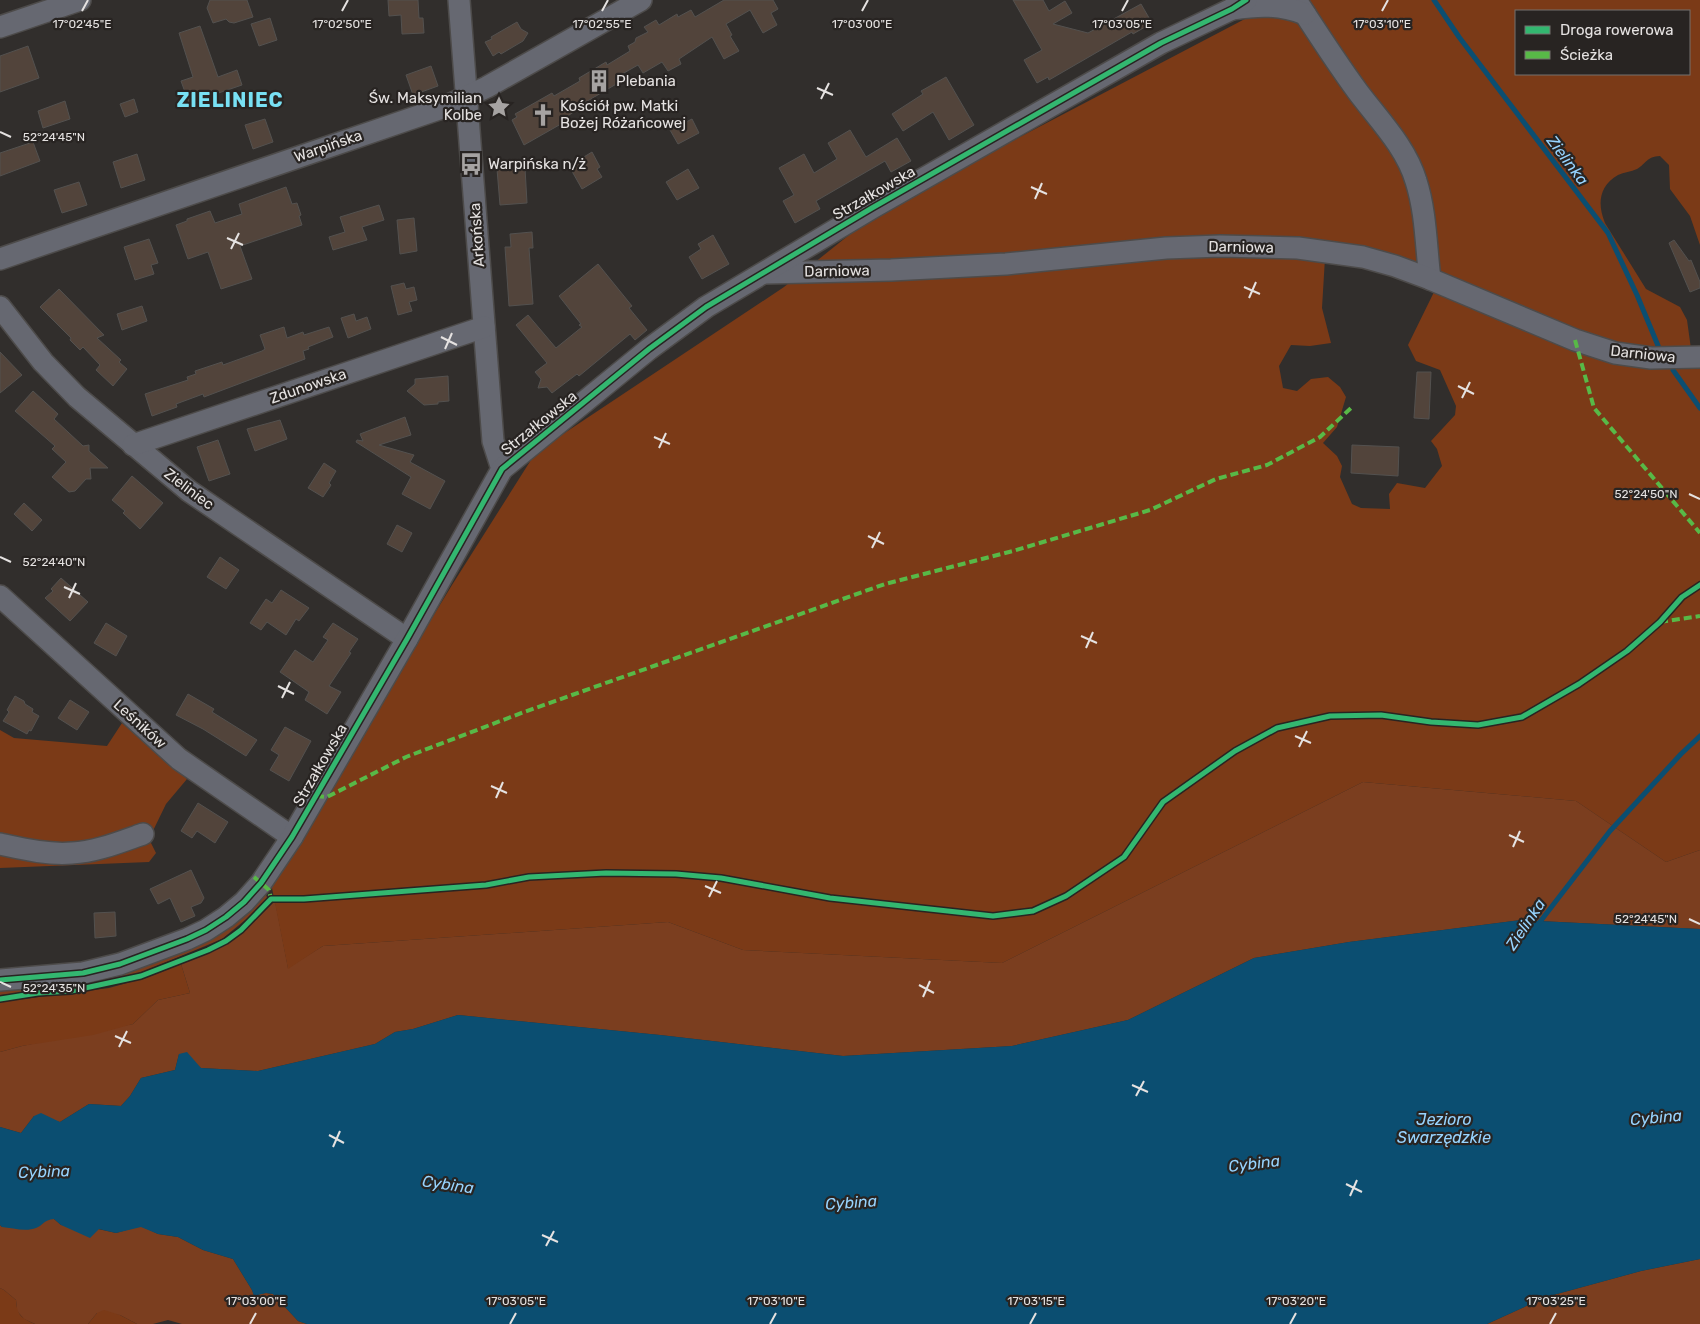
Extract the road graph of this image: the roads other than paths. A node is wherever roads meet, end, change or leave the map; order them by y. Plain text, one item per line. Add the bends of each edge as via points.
1 (80, 0) edge
2 (459, 0) edge
3 (641, 0) edge
4 (1239, 4) edge
5 (1301, 7) edge
6 (0, 27) edge
7 (466, 97) junction
8 (0, 259) edge
9 (765, 273) junction
10 (1430, 279) junction
11 (0, 307) edge
12 (484, 326) junction
13 (1700, 357) edge
14 (133, 445) junction
15 (502, 469) junction
16 (0, 596) edge
17 (407, 639) junction
18 (143, 834) dead end
19 (292, 838) junction
20 (0, 844) edge
21 (0, 980) edge

1 - 6 street
2 - 7 street, Arkońska
3 - 7 street, Warpińska
4 - 5 street, Strzałkowska
4 - 9 street, Strzałkowska via 1160,43
5 - 10 street via 1333,58 1410,164 1423,212
7 - 8 street, Warpińska via 442,108
7 - 12 street, Arkońska
9 - 10 street, Darniowa via 977,265 1220,246 1298,248 1363,257
9 - 15 street, Strzałkowska via 706,307 649,349
10 - 13 street, Darniowa via 1575,340 1615,353 1651,358
11 - 14 street, Zieliniec via 60,380
12 - 14 street, Zdunowska
12 - 15 street, Arkońska via 493,442
14 - 17 street, Zieliniec via 189,491
15 - 17 street, Strzałkowska
16 - 19 street, Leśników via 179,759
17 - 19 street, Strzałkowska
18 - 20 street via 97,849 72,853
19 - 21 street, Strzałkowska via 244,902 226,918 193,936 104,968 49,977

